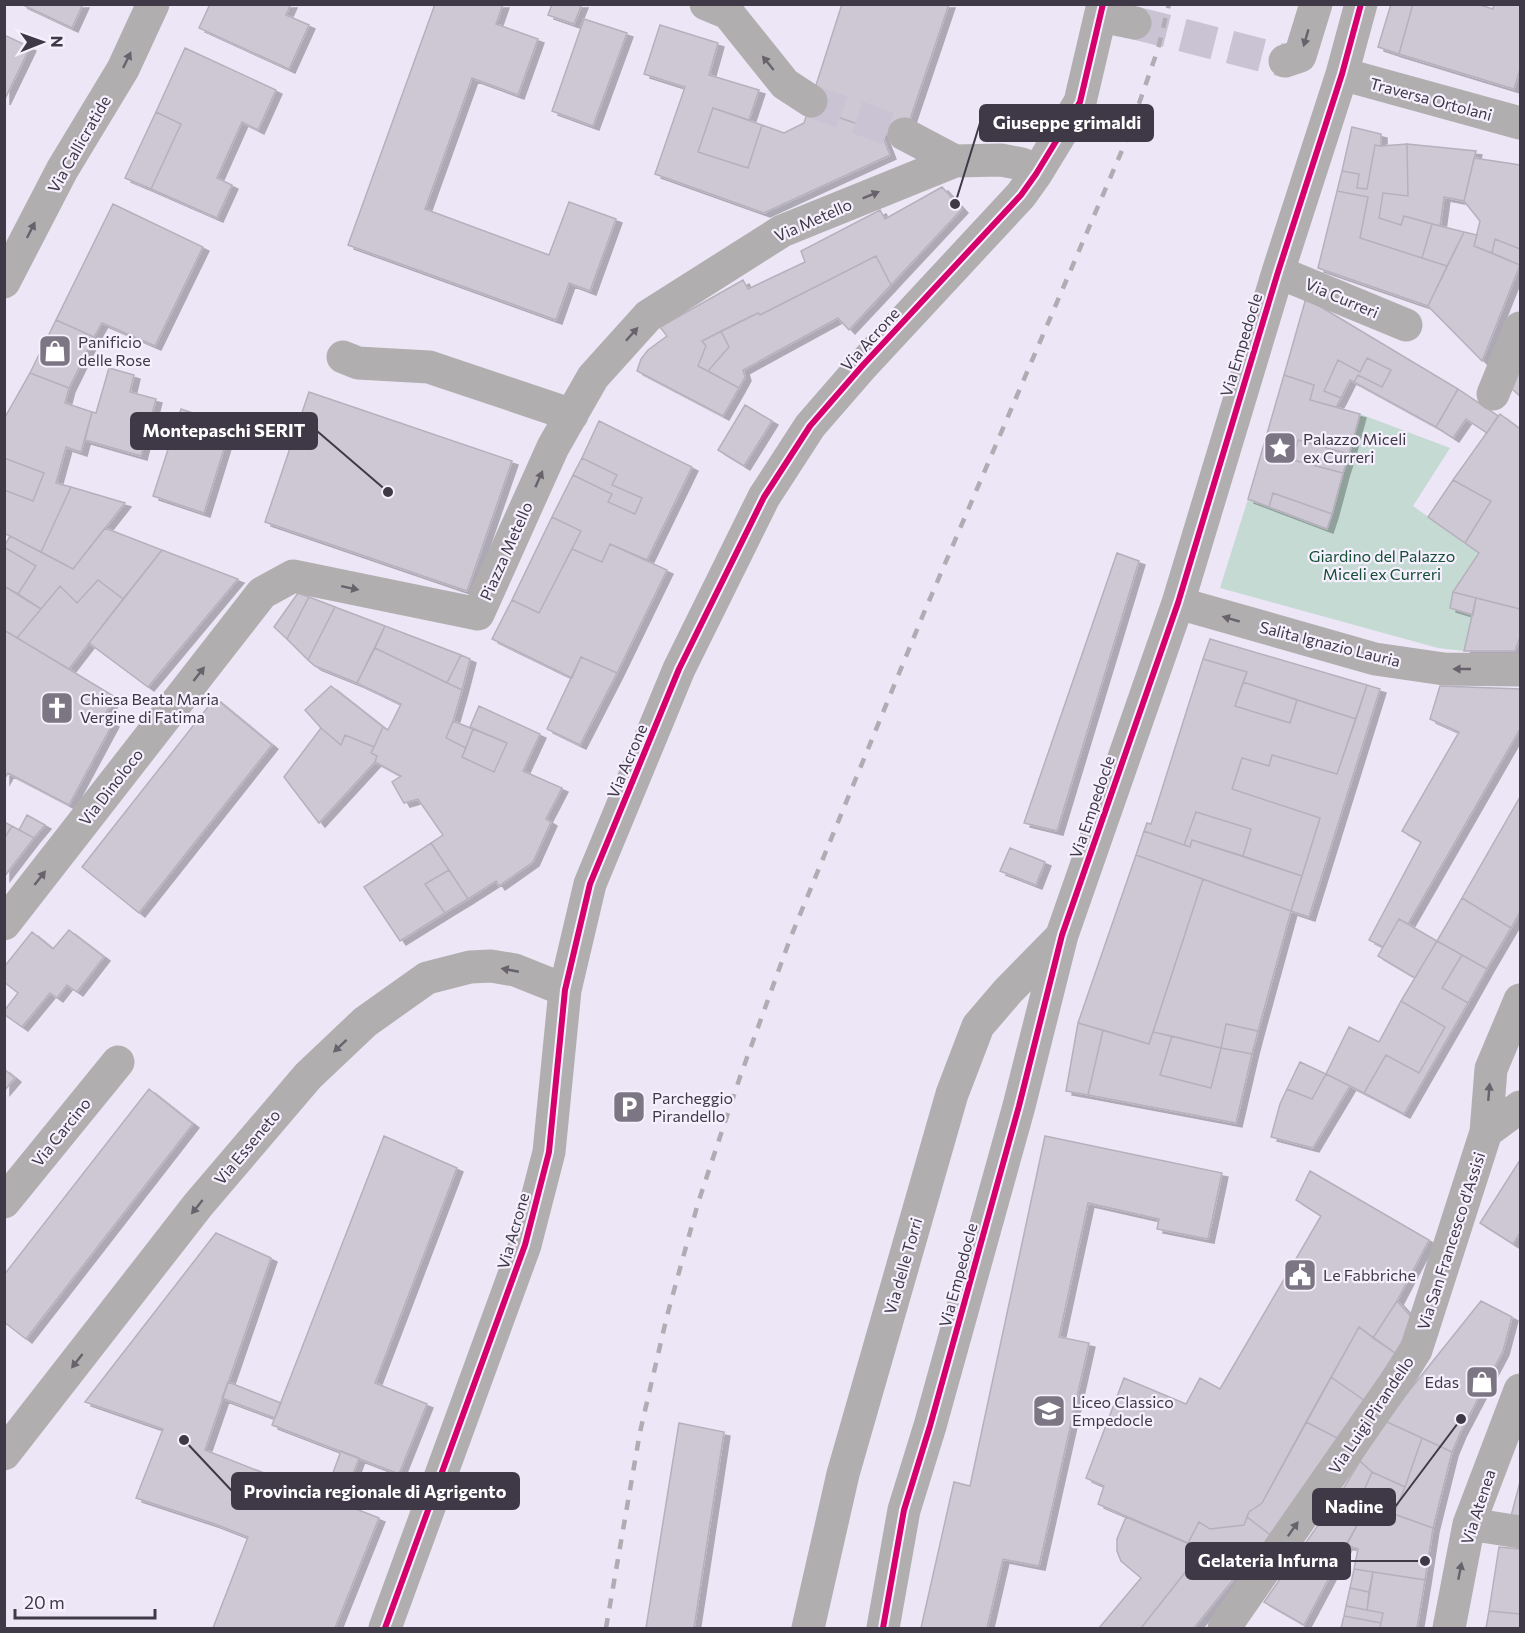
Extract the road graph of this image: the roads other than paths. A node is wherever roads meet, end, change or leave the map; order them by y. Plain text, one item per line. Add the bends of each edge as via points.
1 (153, 4) edge
2 (706, 4) edge
3 (1316, 4) edge
4 (1361, 4) edge
5 (1102, 10) edge
6 (1135, 23) tunnel mouth
7 (1285, 61) dead end
8 (1342, 74) junction
9 (811, 101) tunnel mouth
10 (1521, 123) edge
11 (904, 134) tunnel mouth
12 (955, 161) junction
13 (1036, 174) junction
14 (1278, 272) junction
15 (4, 282) edge
16 (1406, 325) dead end
17 (1521, 328) edge
18 (343, 357) dead end
19 (593, 377) joint
20 (1493, 394) dead end
21 (572, 415) junction
22 (293, 576) joint
23 (1178, 603) junction
24 (1521, 670) edge
25 (4, 924) edge
26 (1062, 935) junction
27 (564, 990) junction
28 (1521, 1000) edge
29 (118, 1062) dead end
30 (1521, 1107) edge
31 (1486, 1132) junction
32 (4, 1202) edge
33 (1416, 1350) joint
34 (1521, 1390) edge
35 (4, 1454) edge
36 (1469, 1524) junction
37 (1521, 1532) edge
38 (385, 1629) edge
39 (808, 1629) edge
40 (884, 1629) edge
41 (1224, 1629) edge
42 (1449, 1629) edge

15 -> 1 street, Via Callicratide via 62,170 123,69
9 -> 2 street via 785,84 728,13
3 -> 7 street via 1300,56
4 - 8 street, Via Empedocle
5 - 6 street
5 - 13 street, Via Acrone via 1080,102
8 - 10 street, Traversa Ortolani
8 - 14 street, Via Empedocle
11 - 12 street
12 - 13 street, Via Metello via 1001,160 1022,164
19 -> 12 street, Via Metello via 648,315 782,231
13 - 27 street, Via Acrone via 810,426 764,497 680,669 590,884
14 - 16 street, Via Curreri
14 - 23 street, Via Empedocle
17 - 20 street
18 - 21 street via 358,363 429,367
19 - 21 street, Piazza Metello
22 -> 21 street, Piazza Metello via 478,614 553,447
25 -> 22 street, Via Dinoloco via 262,592
24 -> 23 street, Salita Ignazio Lauria via 1444,669 1375,659
23 - 26 street, Via Empedocle
26 - 39 street, Via delle Torri via 978,1026 952,1094 843,1474
26 - 40 street, Via Empedocle via 904,1510
27 -> 35 street, Via Esseneto via 515,970 470,967 427,978 365,1022 308,1076 198,1205
27 - 38 street, Via Acrone via 549,1152 525,1245
31 -> 28 street, Via San Francesco d'Assisi via 1491,1069
29 - 32 street, Via Carcino
30 - 31 street, Via San Francesco d'Assisi
31 - 33 street, Via San Francesco d'Assisi
41 -> 33 street, Via Luigi Pirandello
34 - 36 street, Via Atenea
36 - 37 street
42 -> 36 street, Via Atenea

